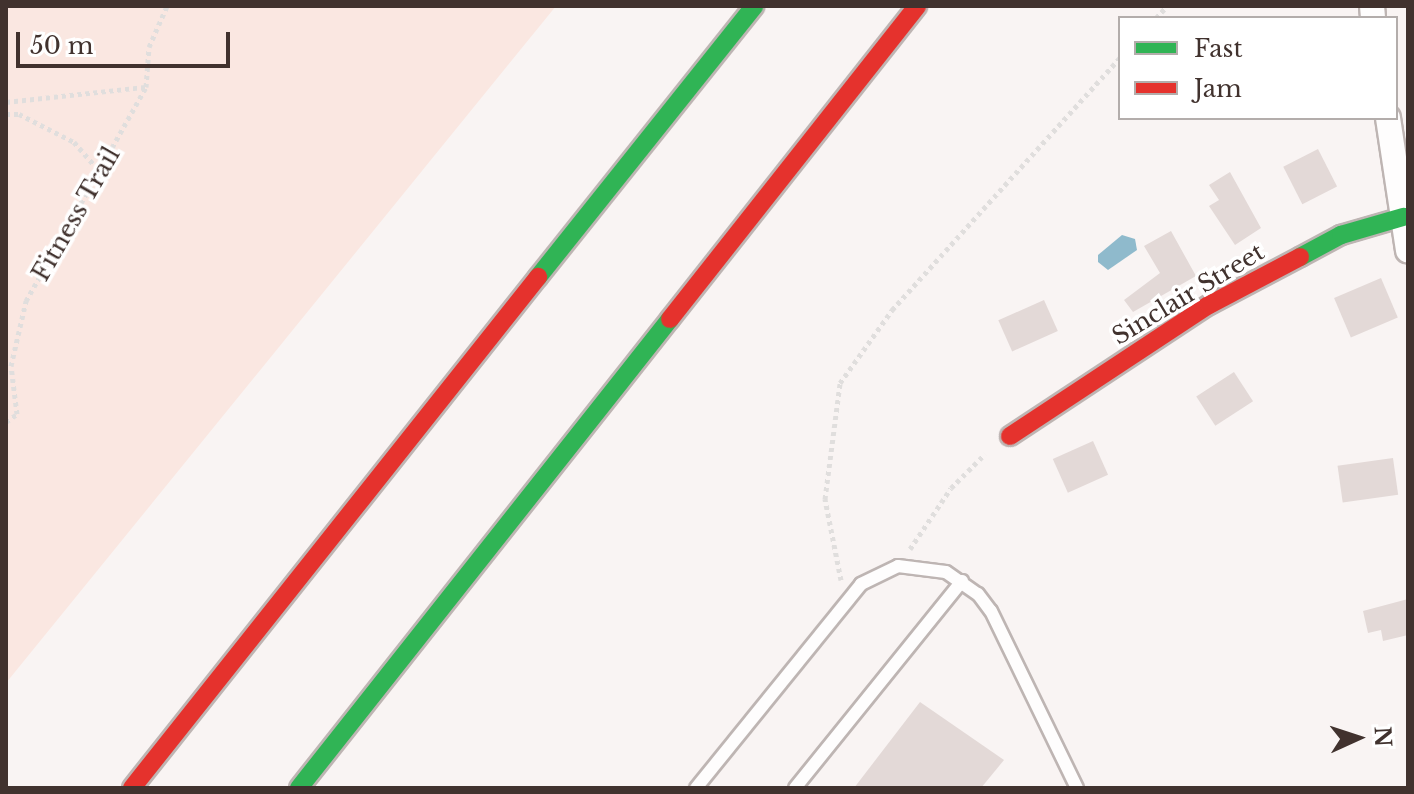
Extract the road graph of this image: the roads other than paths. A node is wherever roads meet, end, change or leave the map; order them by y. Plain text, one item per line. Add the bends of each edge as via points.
1 (754, 6) edge
2 (917, 6) edge
3 (1388, 120) edge
4 (1403, 217) junction
5 (1408, 251) edge
6 (1010, 436) dead end
7 (962, 581) junction
8 (132, 788) edge
9 (299, 788) edge
10 (696, 788) edge
11 (795, 788) edge
12 (1077, 788) edge

1 - 8 main road
2 - 9 main road
3 - 4 street
4 - 5 street
4 - 6 main road, Sinclair Street via 1341,235 1232,292
7 - 10 lane via 924,567 877,572 845,601
7 - 11 lane
7 - 12 lane via 991,611

